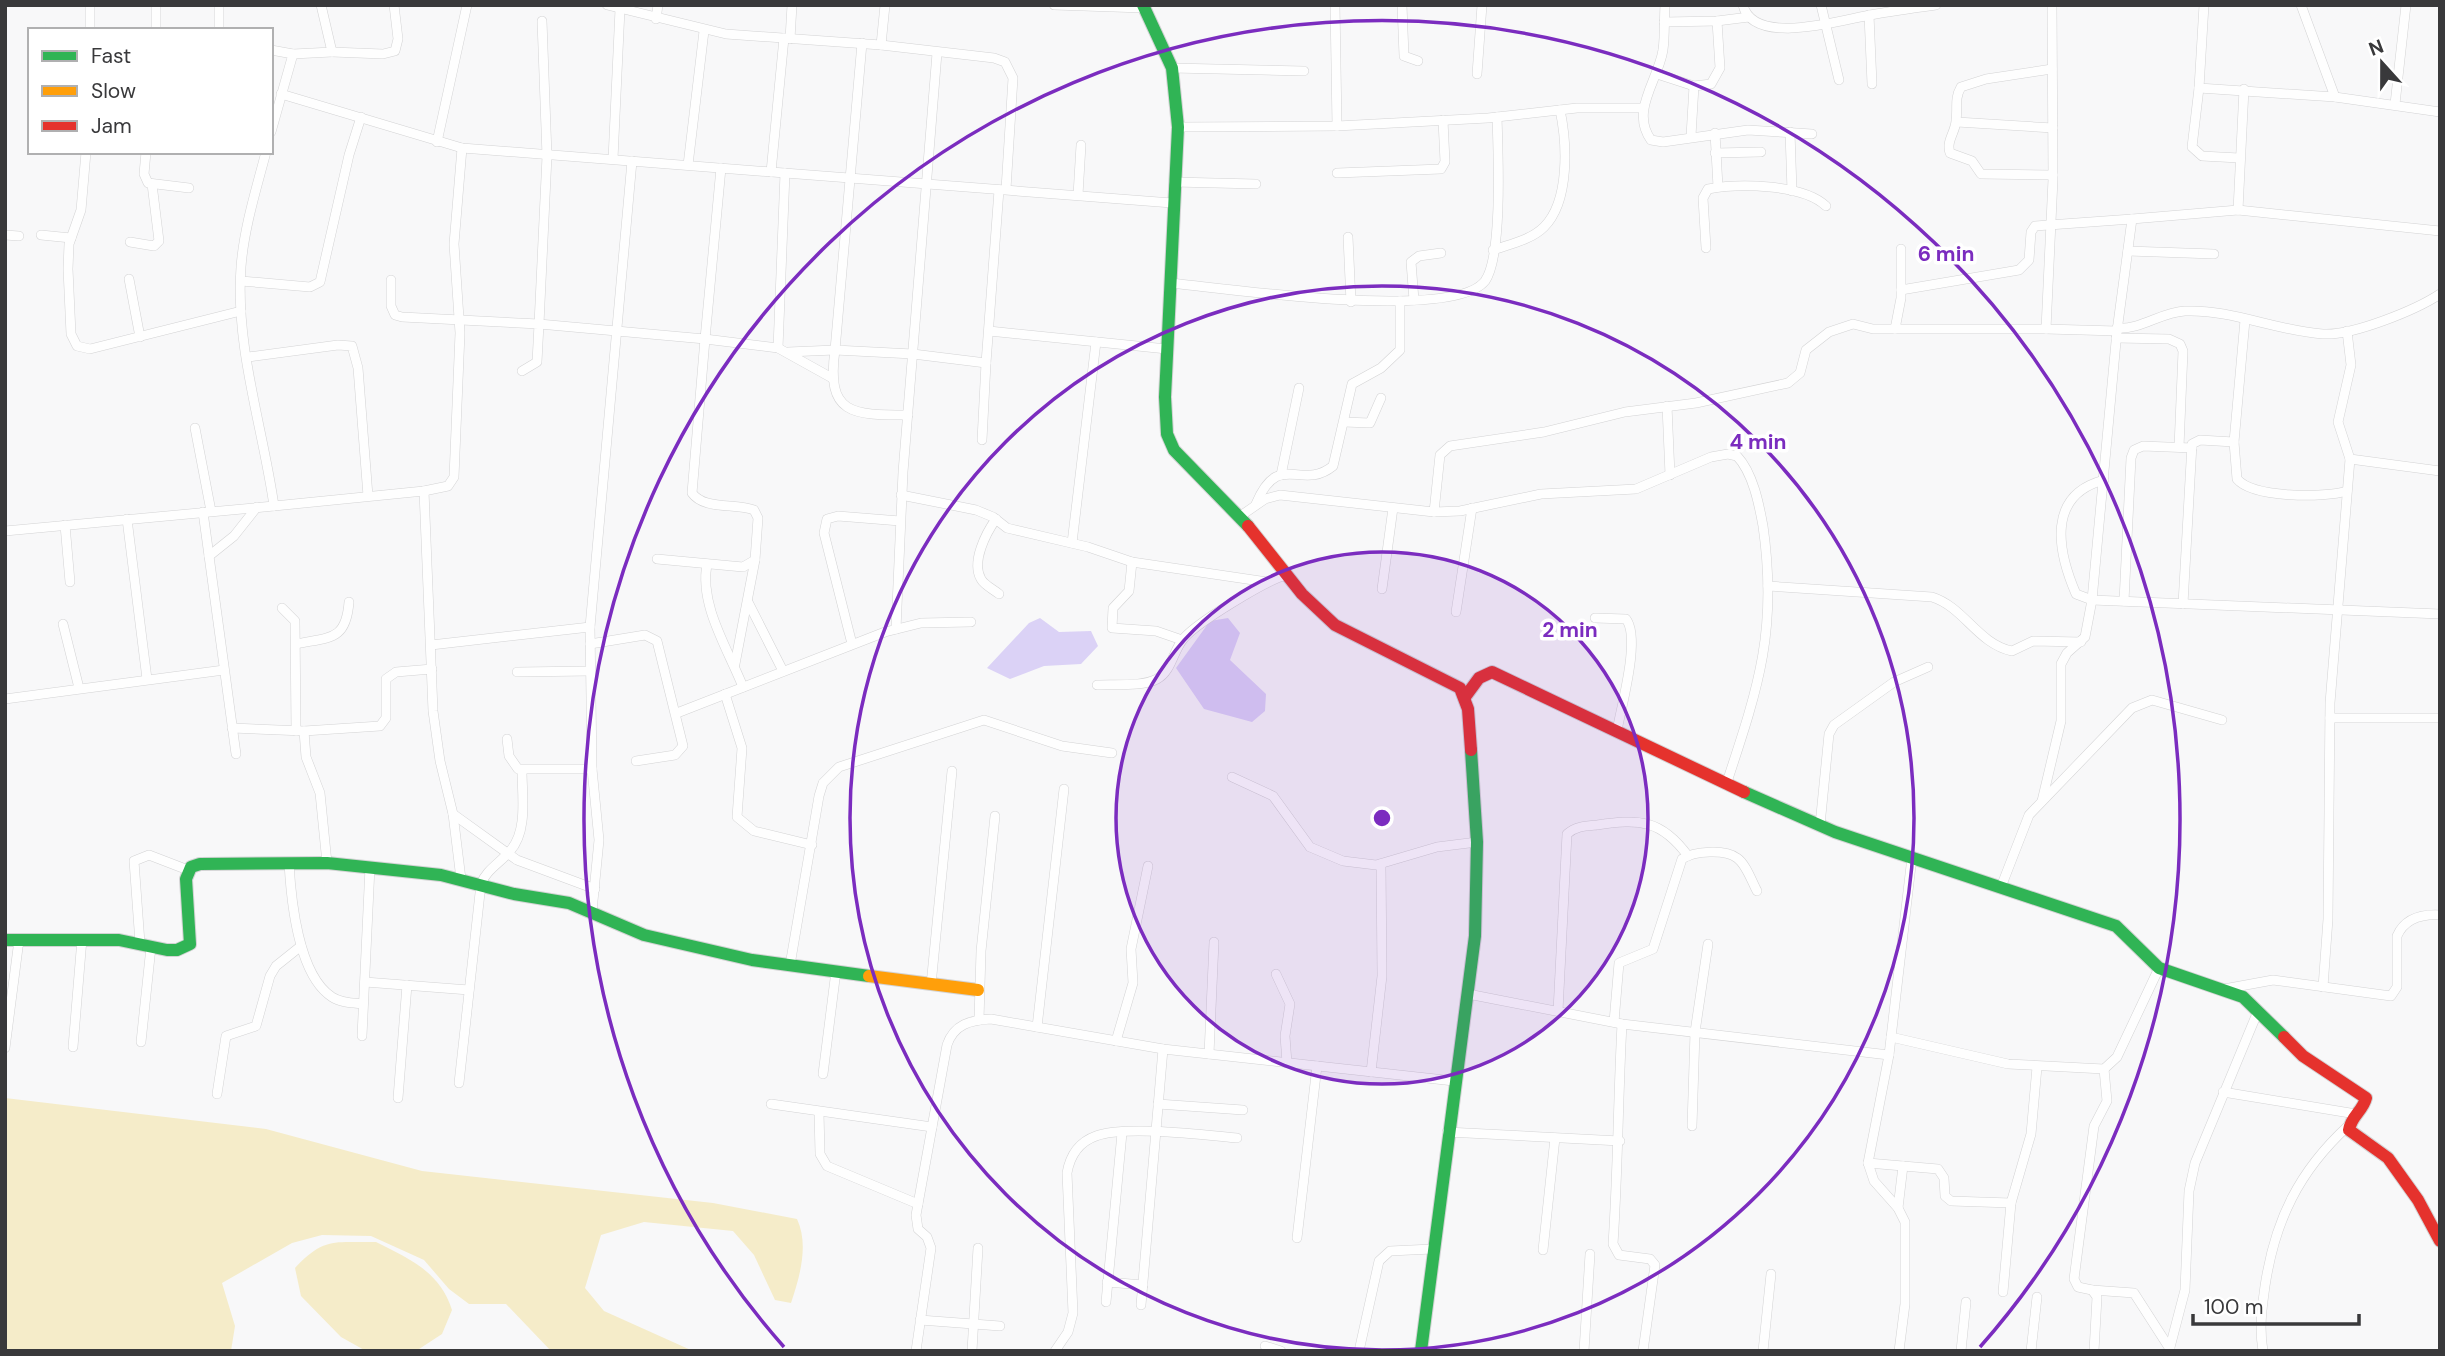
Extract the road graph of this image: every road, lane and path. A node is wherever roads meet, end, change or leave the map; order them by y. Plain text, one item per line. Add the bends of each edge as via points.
1 (90, 5) edge
2 (156, 5) edge
3 (219, 5) edge
4 (321, 5) edge
5 (394, 5) edge
6 (467, 5) edge
7 (607, 5) edge
8 (658, 5) edge
9 (793, 5) edge
10 (885, 5) edge
11 (1054, 5) edge
12 (1335, 5) edge
13 (1402, 5) edge
14 (1482, 5) edge
15 (1665, 5) edge
16 (1743, 5) edge
17 (1821, 5) edge
18 (1936, 5) edge
19 (2052, 5) edge
20 (2204, 5) edge
21 (2301, 5) edge
22 (2406, 5) edge
23 (1143, 6) edge
24 (620, 9) junction
25 (1869, 15) junction
26 (1749, 17) junction
27 (656, 19) junction
28 (542, 21) dead end
29 (1717, 21) junction
30 (1664, 22) junction
31 (1825, 24) junction
32 (90, 28) edge
33 (156, 28) edge
34 (219, 28) edge
35 (704, 31) junction
36 (787, 38) junction
37 (862, 43) junction
38 (881, 45) junction
39 (273, 50) edge
40 (332, 52) junction
41 (937, 52) junction
42 (293, 54) junction
43 (1418, 61) dead end
44 (1172, 68) junction
45 (2052, 69) junction
46 (1304, 71) dead end
47 (1477, 74) dead end
48 (1657, 74) junction
49 (1839, 80) dead end
50 (1872, 85) dead end
51 (1694, 86) junction
52 (2199, 88) junction
53 (2244, 89) junction
54 (281, 94) junction
55 (2335, 97) junction
56 (2395, 104) junction
57 (1643, 108) junction
58 (1560, 110) junction
59 (2440, 112) edge
60 (361, 117) junction
61 (1497, 117) junction
62 (1443, 120) junction
63 (1956, 121) junction
64 (273, 124) edge
65 (1337, 126) junction
66 (1178, 127) junction
67 (2053, 128) junction
68 (1790, 132) junction
69 (1715, 134) junction
70 (1812, 134) dead end
71 (1691, 136) junction
72 (437, 142) junction
73 (1081, 145) dead end
74 (462, 148) junction
75 (1762, 152) dead end
76 (1715, 153) junction
77 (86, 154) edge
78 (146, 154) edge
79 (265, 154) edge
80 (547, 156) junction
81 (2239, 158) junction
82 (613, 159) junction
83 (632, 161) junction
84 (688, 165) junction
85 (721, 168) junction
86 (771, 172) junction
87 (785, 173) junction
88 (1337, 173) dead end
89 (2053, 176) junction
90 (852, 178) junction
91 (1174, 182) junction
92 (152, 184) junction
93 (1256, 184) dead end
94 (927, 185) junction
95 (1718, 187) junction
96 (189, 188) dead end
97 (1003, 189) junction
98 (1792, 191) junction
99 (1077, 195) junction
100 (1172, 204) junction
101 (1826, 206) dead end
102 (2238, 210) junction
103 (2132, 219) junction
104 (2053, 223) junction
105 (2440, 231) edge
106 (5, 235) edge
107 (41, 235) dead end
108 (19, 236) dead end
109 (1348, 237) dead end
110 (71, 238) junction
111 (130, 242) dead end
112 (1706, 248) dead end
113 (1901, 249) dead end
114 (1493, 250) junction
115 (2128, 251) junction
116 (1441, 253) dead end
117 (2214, 254) dead end
118 (129, 279) dead end
119 (391, 280) dead end
120 (241, 281) junction
121 (1170, 283) junction
122 (1901, 290) junction
123 (2440, 294) edge
124 (1414, 300) junction
125 (1400, 301) junction
126 (1351, 302) junction
127 (241, 314) junction
128 (2245, 320) junction
129 (459, 322) junction
130 (539, 324) junction
131 (1895, 329) junction
132 (2046, 329) junction
133 (989, 331) junction
134 (2347, 331) junction
135 (2117, 332) junction
136 (618, 333) junction
137 (140, 337) junction
138 (705, 339) junction
139 (1096, 342) junction
140 (1167, 349) junction
141 (782, 350) junction
142 (835, 350) junction
143 (913, 354) junction
144 (248, 357) junction
145 (986, 363) junction
146 (522, 371) dead end
147 (832, 378) junction
148 (1299, 388) dead end
149 (1381, 398) dead end
150 (1667, 406) junction
151 (908, 415) junction
152 (1344, 422) junction
153 (195, 428) dead end
154 (982, 440) dead end
155 (2234, 442) junction
156 (2179, 447) junction
157 (2192, 448) junction
158 (2350, 459) junction
159 (2440, 471) edge
160 (1281, 475) junction
161 (1670, 475) junction
162 (2104, 480) junction
163 (424, 491) junction
164 (2347, 491) junction
165 (901, 495) junction
166 (368, 496) junction
167 (274, 506) junction
168 (1255, 506) junction
169 (257, 507) junction
170 (1393, 508) junction
171 (1472, 508) junction
172 (207, 512) junction
173 (1434, 512) junction
174 (1239, 517) junction
175 (127, 519) junction
176 (996, 519) junction
177 (900, 521) junction
178 (65, 526) junction
179 (5, 531) edge
180 (1072, 543) junction
181 (209, 556) junction
182 (657, 559) dead end
183 (755, 560) junction
184 (1132, 562) junction
185 (707, 564) junction
186 (1286, 575) junction
187 (70, 582) dead end
188 (1267, 582) junction
189 (1768, 586) junction
190 (1382, 589) dead end
191 (999, 594) dead end
192 (2092, 600) junction
193 (2124, 601) junction
194 (349, 602) dead end
195 (748, 602) junction
196 (2183, 604) junction
197 (282, 608) dead end
198 (2336, 609) junction
199 (1455, 612) dead end
200 (2440, 614) edge
201 (1595, 618) dead end
202 (971, 622) dead end
203 (63, 624) dead end
204 (590, 627) junction
205 (896, 629) junction
206 (1182, 640) junction
207 (2082, 642) junction
208 (296, 644) junction
209 (590, 644) junction
210 (852, 644) junction
211 (431, 645) junction
212 (734, 666) junction
213 (1928, 667) dead end
214 (432, 669) junction
215 (224, 670) junction
216 (590, 671) junction
217 (783, 671) junction
218 (517, 672) dead end
219 (147, 679) junction
220 (1097, 685) dead end
221 (743, 687) junction
222 (79, 688) junction
223 (725, 694) junction
224 (1465, 697) junction
225 (5, 699) edge
226 (677, 713) junction
227 (2330, 718) junction
228 (2440, 718) edge
229 (2222, 720) dead end
230 (232, 728) junction
231 (300, 731) junction
232 (1617, 731) junction
233 (507, 738) dead end
234 (1112, 753) dead end
235 (236, 754) dead end
236 (636, 761) dead end
237 (592, 769) junction
238 (523, 770) junction
239 (952, 771) dead end
240 (1232, 777) dead end
241 (1726, 785) junction
242 (1064, 789) dead end
243 (2042, 801) junction
244 (453, 814) junction
245 (995, 816) dead end
246 (1819, 825) junction
247 (1477, 842) junction
248 (812, 845) junction
249 (508, 855) junction
250 (1688, 856) junction
251 (1912, 857) junction
252 (289, 863) junction
253 (327, 863) junction
254 (1381, 864) junction
255 (1148, 866) dead end
256 (370, 867) junction
257 (188, 870) junction
258 (461, 879) junction
259 (481, 884) junction
260 (2001, 887) junction
261 (595, 888) junction
262 (1757, 891) dead end
263 (2440, 908) edge
264 (592, 911) junction
265 (2428, 914) junction
266 (2440, 915) edge
267 (82, 939) junction
268 (5, 940) edge
269 (19, 940) junction
270 (1214, 942) dead end
271 (1708, 944) dead end
272 (146, 945) junction
273 (301, 946) junction
274 (790, 965) junction
275 (2160, 968) junction
276 (836, 971) junction
277 (1276, 974) dead end
278 (365, 982) junction
279 (407, 985) junction
280 (931, 985) junction
281 (2323, 986) junction
282 (470, 990) junction
283 (978, 990) junction
284 (2222, 990) junction
285 (1468, 994) junction
286 (363, 1004) junction
287 (1558, 1011) junction
288 (2258, 1011) junction
289 (979, 1020) junction
290 (1618, 1023) junction
291 (1037, 1027) junction
292 (1695, 1032) junction
293 (362, 1036) dead end
294 (1891, 1037) junction
295 (1116, 1041) junction
296 (141, 1042) dead end
297 (73, 1047) dead end
298 (5, 1048) edge
299 (1163, 1049) junction
300 (1209, 1054) junction
301 (1889, 1055) junction
302 (1287, 1063) junction
303 (1317, 1066) junction
304 (2037, 1067) junction
305 (2104, 1069) junction
306 (1371, 1072) junction
307 (823, 1074) dead end
308 (1454, 1081) junction
309 (459, 1083) dead end
310 (2222, 1092) junction
311 (217, 1094) dead end
312 (398, 1098) dead end
313 (771, 1104) dead end
314 (1158, 1104) junction
315 (1243, 1110) dead end
316 (819, 1112) junction
317 (2356, 1114) junction
318 (1692, 1126) dead end
319 (2348, 1126) junction
320 (932, 1127) junction
321 (1155, 1132) junction
322 (1447, 1132) junction
323 (1122, 1133) junction
324 (1237, 1138) dead end
325 (1555, 1138) junction
326 (1620, 1141) junction
327 (1868, 1163) junction
328 (1903, 1166) junction
329 (2011, 1203) junction
330 (918, 1204) junction
331 (1898, 1208) junction
332 (1297, 1238) dead end
333 (2440, 1241) edge
334 (978, 1248) dead end
335 (1432, 1249) junction
336 (1543, 1250) dead end
337 (1590, 1254) dead end
338 (1771, 1274) dead end
339 (1107, 1282) junction
340 (1143, 1284) junction
341 (2092, 1290) junction
342 (2003, 1293) dead end
343 (2037, 1297) dead end
344 (1105, 1302) dead end
345 (1966, 1302) dead end
346 (1141, 1305) dead end
347 (920, 1321) junction
348 (974, 1323) junction
349 (1000, 1326) dead end
350 (1265, 1346) dead end
351 (2169, 1350) edge
352 (916, 1351) edge
353 (972, 1351) edge
354 (1055, 1351) edge
355 (1281, 1351) edge
356 (1359, 1351) edge
357 (1421, 1351) edge
358 (1584, 1351) edge
359 (1643, 1351) edge
360 (1763, 1351) edge
361 (1899, 1351) edge
362 (1961, 1351) edge
363 (2031, 1351) edge
364 (2094, 1351) edge
365 (2263, 1351) edge

1 - 32 street
2 - 33 street
3 - 34 street
4 - 40 street
5 - 40 street via 395,51
6 - 72 street
7 - 24 street
8 - 27 street
9 - 36 street
10 - 38 street
11 - 23 street
12 - 65 street
13 - 43 street via 1404,56
14 - 47 street
15 - 30 street
16 - 26 street
17 - 31 street
18 - 25 street
19 - 45 street
20 - 52 street
21 - 55 street
22 - 56 street
23 - 44 street
24 - 27 street
24 - 82 street
25 - 31 street
25 - 50 street
26 - 29 street
26 - 31 street via 1769,26
27 - 35 street
28 - 80 street
29 - 30 street
29 - 51 street via 1720,68 1711,84
30 - 48 street
31 - 49 street
35 - 36 street
35 - 84 street
36 - 37 street
36 - 86 street
37 - 38 street
37 - 90 street
38 - 41 street
39 - 42 street
40 - 42 street
41 - 94 street
41 - 97 street via 994,58 1010,70
42 - 54 street
44 - 46 street
44 - 66 street
45 - 63 street via 1968,83 1957,94
45 - 67 street
48 - 51 street
48 - 57 street
51 - 71 street
52 - 53 street
52 - 81 street via 2192,147 2202,156
53 - 55 street
53 - 81 street
54 - 60 street
54 - 64 street
55 - 56 street
56 - 59 street
57 - 58 street
57 - 71 street via 1642,122 1651,140
58 - 61 street
58 - 114 street via 1567,151 1551,218 1532,236
60 - 72 street
60 - 120 street via 320,282 310,287
61 - 62 street
61 - 114 street via 1499,170
62 - 65 street
62 - 88 street via 1441,169
63 - 67 street
63 - 89 street via 1948,150 1972,161 1981,174
65 - 66 street
66 - 91 street
67 - 89 street
68 - 69 street
68 - 70 street
68 - 98 street
69 - 71 street
69 - 76 street
72 - 74 street
73 - 99 street
74 - 80 street
74 - 129 street via 454,244
75 - 76 street
76 - 95 street
77 - 110 street via 81,210
78 - 92 street via 144,178
79 - 120 street via 244,237
80 - 82 street
80 - 130 street
81 - 102 street
82 - 83 street
83 - 84 street
83 - 136 street
84 - 85 street
85 - 86 street
85 - 138 street
86 - 87 street
87 - 90 street
87 - 141 street
89 - 104 street
90 - 94 street
90 - 142 street
91 - 93 street
91 - 100 street
92 - 96 street
92 - 111 street via 159,241 153,246
94 - 97 street
94 - 143 street
95 - 98 street
95 - 112 street via 1708,189 1703,198
97 - 99 street
97 - 133 street
98 - 101 street via 1816,197
99 - 100 street
100 - 121 street
102 - 103 street
102 - 105 street
103 - 104 street
103 - 115 street
104 - 122 street via 2033,228 2029,260 2019,270
104 - 132 street
106 - 108 street
107 - 110 street
109 - 126 street
110 - 137 street via 67,284 71,334 77,346 90,349
113 - 122 street
114 - 124 street via 1485,280 1477,287
115 - 117 street
115 - 135 street
116 - 124 street via 1411,262
118 - 137 street
119 - 129 street via 395,315
120 - 127 street
121 - 126 street
121 - 140 street
122 - 131 street
123 - 134 street
124 - 125 street
125 - 126 street
125 - 152 street via 1398,355 1352,384
127 - 137 street
127 - 144 street
128 - 134 street via 2322,334
128 - 135 street via 2184,311
128 - 155 street
129 - 130 street
129 - 163 street via 454,477 448,486
130 - 136 street
130 - 146 street via 537,362
131 - 132 street
131 - 150 street via 1846,324 1806,349 1800,373 1788,383
132 - 135 street
133 - 139 street
133 - 145 street
134 - 158 street via 2351,365 2337,422
135 - 156 street via 2169,338 2180,344
135 - 162 street
136 - 138 street
136 - 204 street
138 - 141 street
138 - 183 street via 692,492 708,503 754,510 758,518
139 - 140 street
139 - 180 street
140 - 174 street via 1166,418 1171,442 1182,461
141 - 142 street
141 - 147 street
142 - 143 street
142 - 147 street
143 - 145 street
143 - 151 street
144 - 166 street via 352,346 358,368
144 - 167 street
145 - 154 street
147 - 151 street via 837,398 850,411
148 - 160 street
149 - 152 street via 1370,423
150 - 161 street
150 - 173 street via 1450,446 1440,455
151 - 165 street
152 - 160 street via 1334,466 1321,474
153 - 172 street
155 - 157 street via 2200,440
155 - 164 street via 2235,473 2247,489 2327,496
156 - 157 street
156 - 193 street via 2137,447 2131,458
157 - 196 street
158 - 159 street
158 - 164 street
160 - 168 street via 1264,485
161 - 171 street via 1636,489 1541,494
161 - 189 street via 1711,457 1737,456 1761,514
162 - 192 street
162 - 192 street via 2085,485 2070,497 2062,529 2076,594
163 - 166 street
163 - 211 street
164 - 198 street
165 - 176 street via 976,510
165 - 177 street
166 - 167 street
167 - 169 street
168 - 170 street via 1280,495
168 - 174 street
169 - 172 street
169 - 181 street via 234,537
170 - 173 street
170 - 190 street
171 - 173 street
171 - 199 street
172 - 175 street
172 - 181 street
174 - 186 street
175 - 178 street
175 - 219 street
176 - 180 street via 1007,528
176 - 191 street via 985,537 978,571 984,583
177 - 205 street
177 - 210 street via 838,516 825,524
178 - 179 street
178 - 187 street
180 - 184 street
181 - 215 street
182 - 185 street
183 - 185 street via 743,567
183 - 195 street
184 - 188 street
184 - 206 street via 1129,591 1113,608 1112,628 1156,631
185 - 212 street via 705,590
186 - 188 street
186 - 224 street via 1319,614 1335,625 1451,682
188 - 206 street
189 - 207 street via 1932,597 1950,604 1994,644 2012,651 2033,640
189 - 241 street via 1762,670
192 - 193 street
192 - 207 street
193 - 196 street
194 - 208 street via 346,625 338,634
195 - 212 street
195 - 217 street
196 - 198 street
197 - 208 street via 293,616
198 - 200 street
198 - 227 street
201 - 232 street via 1626,619 1631,628
202 - 205 street via 937,621
203 - 222 street
204 - 209 street
204 - 211 street
205 - 210 street
206 - 220 street via 1164,674 1155,680
207 - 243 street via 2061,664 2061,721
208 - 231 street
209 - 216 street
209 - 226 street via 653,636
210 - 217 street
211 - 214 street
212 - 221 street
213 - 246 street via 1894,682 1834,725 1829,734
214 - 231 street via 396,672 386,679 386,718 380,726
214 - 244 street via 436,734
215 - 219 street
215 - 230 street
216 - 218 street
216 - 237 street
217 - 221 street
219 - 222 street
221 - 223 street
222 - 225 street
223 - 226 street
223 - 248 street via 742,748 737,817 754,831
224 - 232 street via 1479,677 1492,672
224 - 247 street via 1472,730
226 - 236 street via 684,741 680,751
227 - 228 street
227 - 281 street
229 - 243 street via 2152,700 2138,704
230 - 231 street
230 - 235 street
231 - 253 street via 320,793
232 - 241 street
233 - 238 street via 512,765
234 - 248 street via 1062,746 984,720 933,734 849,762 830,774 819,796
237 - 238 street
237 - 261 street via 598,840
238 - 249 street via 522,826
239 - 280 street
240 - 254 street via 1273,796 1302,839 1321,853 1352,863
241 - 246 street
242 - 291 street
243 - 260 street via 2026,819
244 - 249 street
244 - 258 street
245 - 283 street
246 - 251 street
247 - 254 street via 1437,846
247 - 285 street via 1475,936
248 - 274 street
249 - 259 street
249 - 261 street
250 - 262 street via 1706,853 1737,858
250 - 287 street via 1653,826 1637,820 1578,827 1567,834
250 - 290 street via 1679,865 1653,950 1619,963
251 - 260 street
251 - 294 street
252 - 253 street
252 - 257 street via 200,863
252 - 273 street
253 - 256 street
254 - 306 street via 1382,976
255 - 295 street via 1131,949 1132,989
256 - 258 street
256 - 278 street
257 - 272 street via 190,944 177,950
257 - 272 street via 149,855 134,862
258 - 259 street
259 - 264 street
259 - 282 street
260 - 275 street via 2116,926
261 - 264 street
263 - 265 street
264 - 274 street via 644,935
265 - 266 street
265 - 281 street via 2400,929 2397,987 2390,996
267 - 269 street
267 - 272 street
267 - 297 street
268 - 269 street
269 - 298 street
270 - 300 street
271 - 292 street
272 - 296 street
273 - 286 street via 324,990 343,1002
273 - 311 street via 270,976 256,1026 226,1036
274 - 276 street
275 - 284 street
275 - 305 street via 2117,1057
276 - 280 street
276 - 307 street
277 - 302 street via 1290,1003
278 - 279 street
278 - 286 street
279 - 282 street
279 - 312 street
280 - 283 street
281 - 284 street via 2262,979
282 - 309 street
283 - 289 street
284 - 288 street via 2242,997
285 - 287 street
285 - 308 street
286 - 293 street
287 - 290 street
288 - 310 street
288 - 317 street via 2303,1056 2366,1098
289 - 291 street
289 - 320 street via 950,1036
290 - 292 street
290 - 326 street
291 - 295 street
292 - 301 street
292 - 318 street
294 - 301 street
294 - 304 street via 1995,1062
295 - 299 street
299 - 300 street
299 - 314 street
300 - 302 street
301 - 327 street
302 - 303 street
303 - 306 street
303 - 332 street
304 - 305 street
304 - 329 street via 2031,1134
305 - 341 street via 2107,1101 2094,1126 2074,1279 2078,1287
306 - 308 street
308 - 322 street
310 - 317 street
310 - 351 street via 2191,1177 2185,1290
313 - 316 street
314 - 315 street
314 - 321 street
316 - 320 street
316 - 330 street via 820,1154 827,1166
317 - 319 street
319 - 333 street via 2388,1158
319 - 365 street via 2313,1161 2277,1228 2261,1320
320 - 330 street
321 - 323 street
321 - 324 street
321 - 340 street
322 - 325 street
322 - 335 street
323 - 339 street
323 - 354 street via 1086,1141 1069,1163 1073,1313 1068,1332
325 - 326 street
325 - 336 street
326 - 359 street via 1614,1249 1619,1255 1650,1259 1656,1269
327 - 328 street
327 - 331 street via 1874,1181
328 - 329 street via 1938,1169 1944,1178 1945,1196 1951,1201
328 - 331 street
329 - 342 street
330 - 347 street via 916,1222 931,1248
331 - 361 street via 1905,1229 1905,1304
334 - 348 street
335 - 356 street via 1390,1251 1379,1261
335 - 357 street
337 - 358 street
338 - 360 street
339 - 340 street
339 - 344 street
340 - 346 street
341 - 351 street via 2134,1293
341 - 364 street via 2097,1301
343 - 363 street
345 - 362 street
347 - 348 street
347 - 352 street
348 - 349 street
348 - 353 street
350 - 355 street

